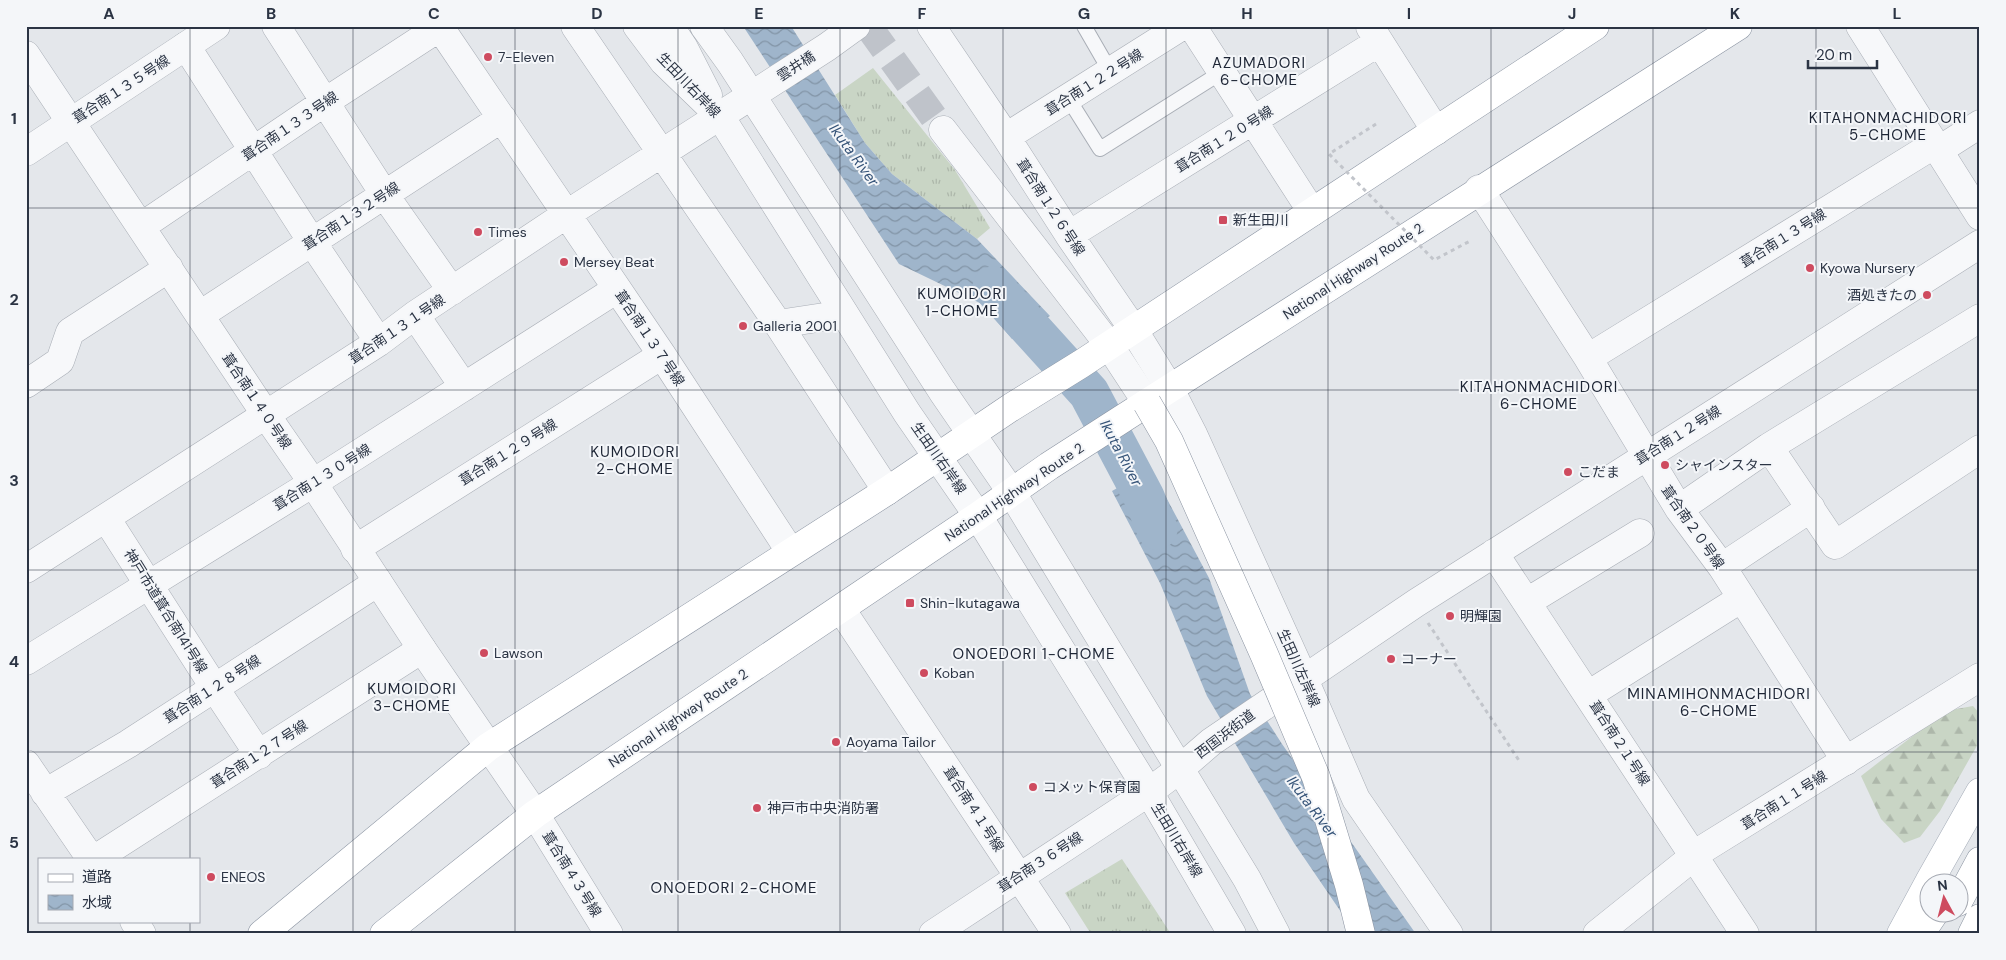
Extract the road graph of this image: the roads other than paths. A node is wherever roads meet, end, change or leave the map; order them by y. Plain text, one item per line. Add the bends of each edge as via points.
1 (216, 26) edge
2 (276, 26) edge
3 (576, 26) edge
4 (637, 26) edge
5 (704, 26) edge
6 (856, 26) edge
7 (931, 26) edge
8 (1084, 26) edge
9 (1182, 26) edge
10 (1192, 26) edge
11 (1595, 26) edge
12 (1738, 26) edge
13 (1860, 26) edge
14 (440, 27) edge
15 (670, 27) edge
16 (1374, 34) edge
17 (186, 46) junction
18 (26, 55) edge
19 (1110, 72) junction
20 (1222, 72) junction
21 (758, 91) junction
22 (1068, 98) junction
23 (324, 102) junction
24 (720, 116) junction
25 (502, 118) junction
26 (72, 121) junction
27 (1254, 122) junction
28 (1980, 124) edge
29 (943, 130) tunnel mouth
30 (1436, 132) junction
31 (1006, 137) junction
32 (1936, 147) junction
33 (254, 151) junction
34 (26, 152) edge
35 (662, 152) junction
36 (1480, 189) junction
37 (384, 194) junction
38 (1312, 212) junction
39 (567, 214) junction
40 (1980, 216) edge
41 (142, 226) junction
42 (1068, 235) junction
43 (312, 242) junction
44 (1980, 244) edge
45 (169, 268) junction
46 (617, 289) junction
47 (452, 292) junction
48 (844, 314) junction
49 (415, 315) junction
50 (200, 316) junction
51 (1980, 318) edge
52 (778, 324) junction
53 (1133, 329) junction
54 (379, 342) junction
55 (1109, 346) junction
56 (662, 355) junction
57 (1588, 358) junction
58 (26, 384) edge
59 (464, 387) junction
60 (1170, 389) junction
61 (1147, 403) junction
62 (266, 415) junction
63 (972, 434) junction
64 (1769, 447) junction
65 (1980, 449) edge
66 (938, 456) junction
67 (1645, 456) junction
68 (313, 483) junction
69 (887, 490) junction
70 (1012, 493) junction
71 (1811, 508) junction
72 (1678, 509) junction
73 (978, 516) junction
74 (106, 518) junction
75 (1640, 533) dead end
76 (354, 548) junction
77 (790, 551) junction
78 (1494, 553) junction
79 (1722, 566) junction
80 (26, 569) edge
81 (378, 582) junction
82 (149, 584) junction
83 (1742, 598) junction
84 (1527, 602) junction
85 (841, 609) junction
86 (422, 649) junction
87 (26, 662) edge
88 (1980, 677) edge
89 (1304, 679) junction
90 (214, 687) junction
91 (1588, 695) junction
92 (488, 747) junction
93 (259, 754) junction
94 (1846, 761) junction
95 (26, 764) edge
96 (1181, 768) junction
97 (1149, 792) junction
98 (1980, 792) edge
99 (45, 793) junction
100 (535, 814) junction
101 (1980, 848) edge
102 (1694, 856) junction
103 (90, 858) edge
104 (97, 858) edge
105 (1980, 861) edge
106 (1935, 872) edge
107 (1963, 872) edge
108 (1018, 876) junction
109 (1968, 883) edge
110 (1918, 903) edge
111 (1980, 918) edge
112 (135, 922) edge
113 (1928, 922) edge
114 (1948, 922) edge
115 (142, 934) edge
116 (262, 934) edge
117 (384, 934) edge
118 (609, 934) edge
119 (933, 934) edge
120 (1057, 934) edge
121 (1232, 934) edge
122 (1276, 934) edge
123 (1361, 934) edge
124 (1449, 934) edge
125 (1597, 934) edge
126 (1745, 934) edge
127 (1901, 934) edge
128 (1920, 934) edge
129 (1942, 934) edge
130 (1972, 934) edge

1 - 17 street, 葺合南１３５号線
2 - 23 street
3 - 35 street
4 - 24 street, 生田川右岸線 via 664,62
5 - 21 street
6 - 21 street, 雲井橋
7 - 31 street, 葺合南１２６号線
8 - 19 lane
9 - 19 street, 葺合南１２２号線
10 - 20 street
11 - 30 main road
12 - 36 main road, National Highway Route 2
13 - 32 street
14 - 23 street, 葺合南１３３号線
14 - 25 street, 葺合南１３７号線
15 - 24 street
16 - 27 street, 葺合南１２０号線
16 - 30 street
17 - 26 street, 葺合南１３５号線
17 - 33 street
18 - 26 street, 葺合南１４０号線
19 - 22 street, 葺合南１２２号線
20 - 22 lane via 1100,149
20 - 27 street
21 - 24 street, 葺合南１３１号線
21 - 63 street via 942,391
22 - 31 street, 葺合南１２２号線
23 - 33 street, 葺合南１３３号線
23 - 37 street
24 - 35 street, 葺合南１３１号線
24 - 48 street, 生田川右岸線
25 - 37 street, 葺合南１３２号線
25 - 39 street, 葺合南１３７号線
26 - 34 street, 葺合南１３５号線
26 - 41 street, 葺合南１４０号線
27 - 38 street
27 - 42 street, 葺合南１２０号線
28 - 32 street, 葺合南１３号線 via 1946,145
29 - 55 street
30 - 38 main road
31 - 42 street, 葺合南１２６号線
32 - 40 street
32 - 57 street, 葺合南１３号線 via 1927,149
33 - 41 street, 葺合南１３３号線
33 - 43 street
35 - 39 street, 葺合南１３１号線
35 - 52 street
36 - 57 street, 葺合南２０号線
36 - 60 main road, National Highway Route 2
37 - 43 street, 葺合南１３２号線
37 - 47 street
38 - 53 main road
39 - 46 street, 葺合南１３７号線
39 - 47 street, 葺合南１３１号線
41 - 45 street, 葺合南１４０号線
42 - 53 street, 葺合南１２６号線
43 - 50 street, 葺合南１３２号線
43 - 54 street
44 - 67 street, 葺合南１２号線
45 - 50 street, 葺合南１４０号線
45 - 58 street via 70,332 60,361
46 - 56 street, 葺合南１３７号線
46 - 59 street, 葺合南１３０号線
47 - 49 street, 葺合南１３１号線
48 - 52 street
48 - 66 street, 生田川右岸線
49 - 54 street, 葺合南１３１号線
49 - 59 street
50 - 62 street, 葺合南１４０号線
51 - 64 street
52 - 69 street
53 - 55 main road
53 - 60 street, 葺合南１２６号線
54 - 62 street, 葺合南１３１号線
55 - 61 street
55 - 63 main road
56 - 76 street, 葺合南１２９号線
56 - 77 street, 葺合南１３７号線
57 - 67 street, 葺合南２０号線
59 - 68 street, 葺合南１３０号線
60 - 61 main road, National Highway Route 2
60 - 89 street, 生田川左岸線
61 - 70 main road, National Highway Route 2
61 - 123 main road, bridge via 1173,450 1316,777 1350,885
62 - 68 street, 葺合南１４０号線
62 - 74 street, 葺合南１３１号線
63 - 66 main road
63 - 70 street
64 - 71 street
64 - 72 street
65 - 71 street via 1835,545
66 - 69 main road
66 - 73 street, 生田川右岸線
67 - 72 street, 葺合南２０号線
67 - 78 street, 葺合南１２号線
68 - 76 street, 葺合南１４０号線
68 - 82 street, 葺合南１３０号線
69 - 77 main road
70 - 73 main road, National Highway Route 2
70 - 96 street
71 - 79 street
72 - 79 street, 葺合南２０号線
73 - 85 main road, National Highway Route 2
73 - 97 street, 生田川右岸線
74 - 80 street, 葺合南１３１号線
74 - 82 street, 神戸市道葺合南141号線
75 - 84 street
76 - 81 street, 葺合南１４０号線
77 - 92 main road
78 - 84 street, 葺合南２１号線
78 - 89 street, 葺合南１２号線
79 - 83 street, 葺合南２０号線
81 - 86 street, 葺合南１４０号線
81 - 90 street, 葺合南１２８号線
82 - 87 street, 葺合南１３０号線
82 - 90 street, 神戸市道葺合南141号線
83 - 91 street
83 - 94 street, 葺合南２０号線
84 - 91 street, 葺合南２１号線
85 - 100 main road, National Highway Route 2
85 - 108 street, 葺合南４１号線
86 - 92 street, 葺合南１４０号線
86 - 93 street, 葺合南１２７号線
88 - 94 street, 葺合南１１号線
89 - 96 street, 西国浜街道 via 1211,742
89 - 124 street, 生田川左岸線 via 1356,799
90 - 93 street, 神戸市道葺合南141号線
90 - 99 street, 葺合南１２８号線 via 128,744
91 - 102 street, 葺合南２１号線
92 - 100 street, 葺合南４３号線
92 - 116 main road
93 - 104 street, 葺合南１２７号線
94 - 102 street, 葺合南１１号線
95 - 99 street
96 - 97 street, 西国浜街道
96 - 122 street
97 - 108 street, 葺合南３６号線
97 - 121 street, 生田川右岸線
98 - 106 main road
99 - 103 street
100 - 117 main road, National Highway Route 2
100 - 118 street, 葺合南４３号線
101 - 107 main road
102 - 125 street, 葺合南１１号線
102 - 126 street, 葺合南２１号線
105 - 109 main road
108 - 119 street, 葺合南３６号線
108 - 120 street, 葺合南４１号線
110 - 127 main road
111 - 130 main road
112 - 115 street
113 - 128 main road
114 - 129 main road

